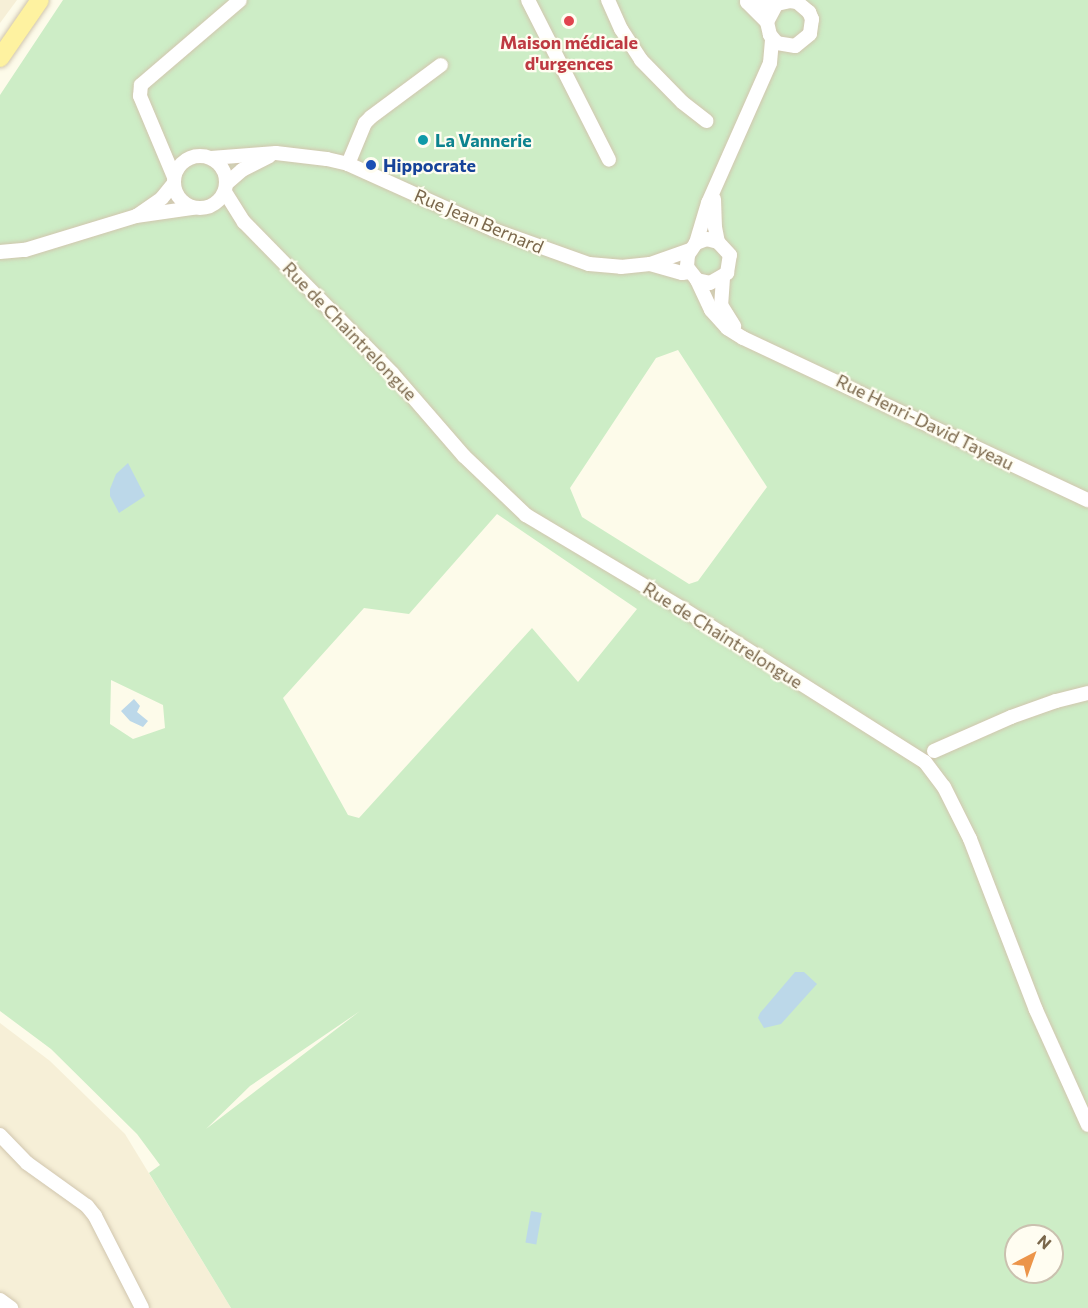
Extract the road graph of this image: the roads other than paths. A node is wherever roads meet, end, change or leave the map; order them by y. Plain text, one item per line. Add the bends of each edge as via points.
1 (40, 0) edge
2 (240, 0) edge
3 (528, 0) edge
4 (608, 0) edge
5 (745, 1) edge
6 (776, 5) junction
7 (766, 22) junction
8 (772, 39) junction
9 (789, 47) junction
10 (0, 58) edge
11 (770, 63) junction
12 (441, 65) dead end
13 (706, 121) dead end
14 (160, 138) junction
15 (276, 153) junction
16 (192, 157) junction
17 (212, 158) junction
18 (609, 160) dead end
19 (348, 164) junction
20 (174, 180) junction
21 (716, 184) junction
22 (226, 188) junction
23 (199, 208) junction
24 (136, 216) junction
25 (244, 222) junction
26 (718, 242) junction
27 (693, 247) junction
28 (0, 252) edge
29 (650, 264) junction
30 (693, 276) junction
31 (723, 278) junction
32 (763, 345) junction
33 (1088, 500) edge
34 (1088, 693) edge
35 (934, 751) dead end
36 (1088, 1125) edge
37 (0, 1135) edge
38 (0, 1300) edge
39 (11, 1308) edge
40 (142, 1308) edge

1 - 10 main road
2 - 14 street via 141,84 140,96
3 - 18 street
4 - 13 street via 641,60
5 - 6 street
5 - 7 street
6 - 7 street
6 - 9 street via 797,2 812,19 806,40
7 - 8 street
8 - 9 street
8 - 11 street
9 - 11 street
11 - 21 street
12 - 19 street via 365,123
14 - 16 street
14 - 20 street
15 - 17 street, Rue Jean Bernard
15 - 19 street, Rue Jean Bernard
15 - 22 street via 250,165
16 - 17 street
16 - 20 street via 177,168
17 - 22 street via 223,169
19 - 29 street, Rue Jean Bernard via 560,256 589,264
20 - 23 street via 176,194 183,202
20 - 24 street via 162,198
21 - 26 street
21 - 27 street
22 - 23 street via 213,205
22 - 25 street, Rue de Chaintrelongue
23 - 24 street
23 - 25 street, Rue de Chaintrelongue via 224,212
24 - 28 street via 24,250
25 - 36 street, Rue de Chaintrelongue via 392,373 464,456 526,515 925,762 944,787 970,839 1036,1010
26 - 27 street via 707,239
26 - 31 street via 727,249 731,261
27 - 29 street, Rue Jean Bernard
27 - 30 street via 687,261
29 - 30 street, Rue Jean Bernard
30 - 31 street via 710,283
30 - 32 street via 717,319 742,338
31 - 32 street via 725,314 741,332
32 - 33 street, Rue Henri-David Tayeau
34 - 35 street via 1020,714
37 - 40 street via 27,1163 87,1206
38 - 39 street

